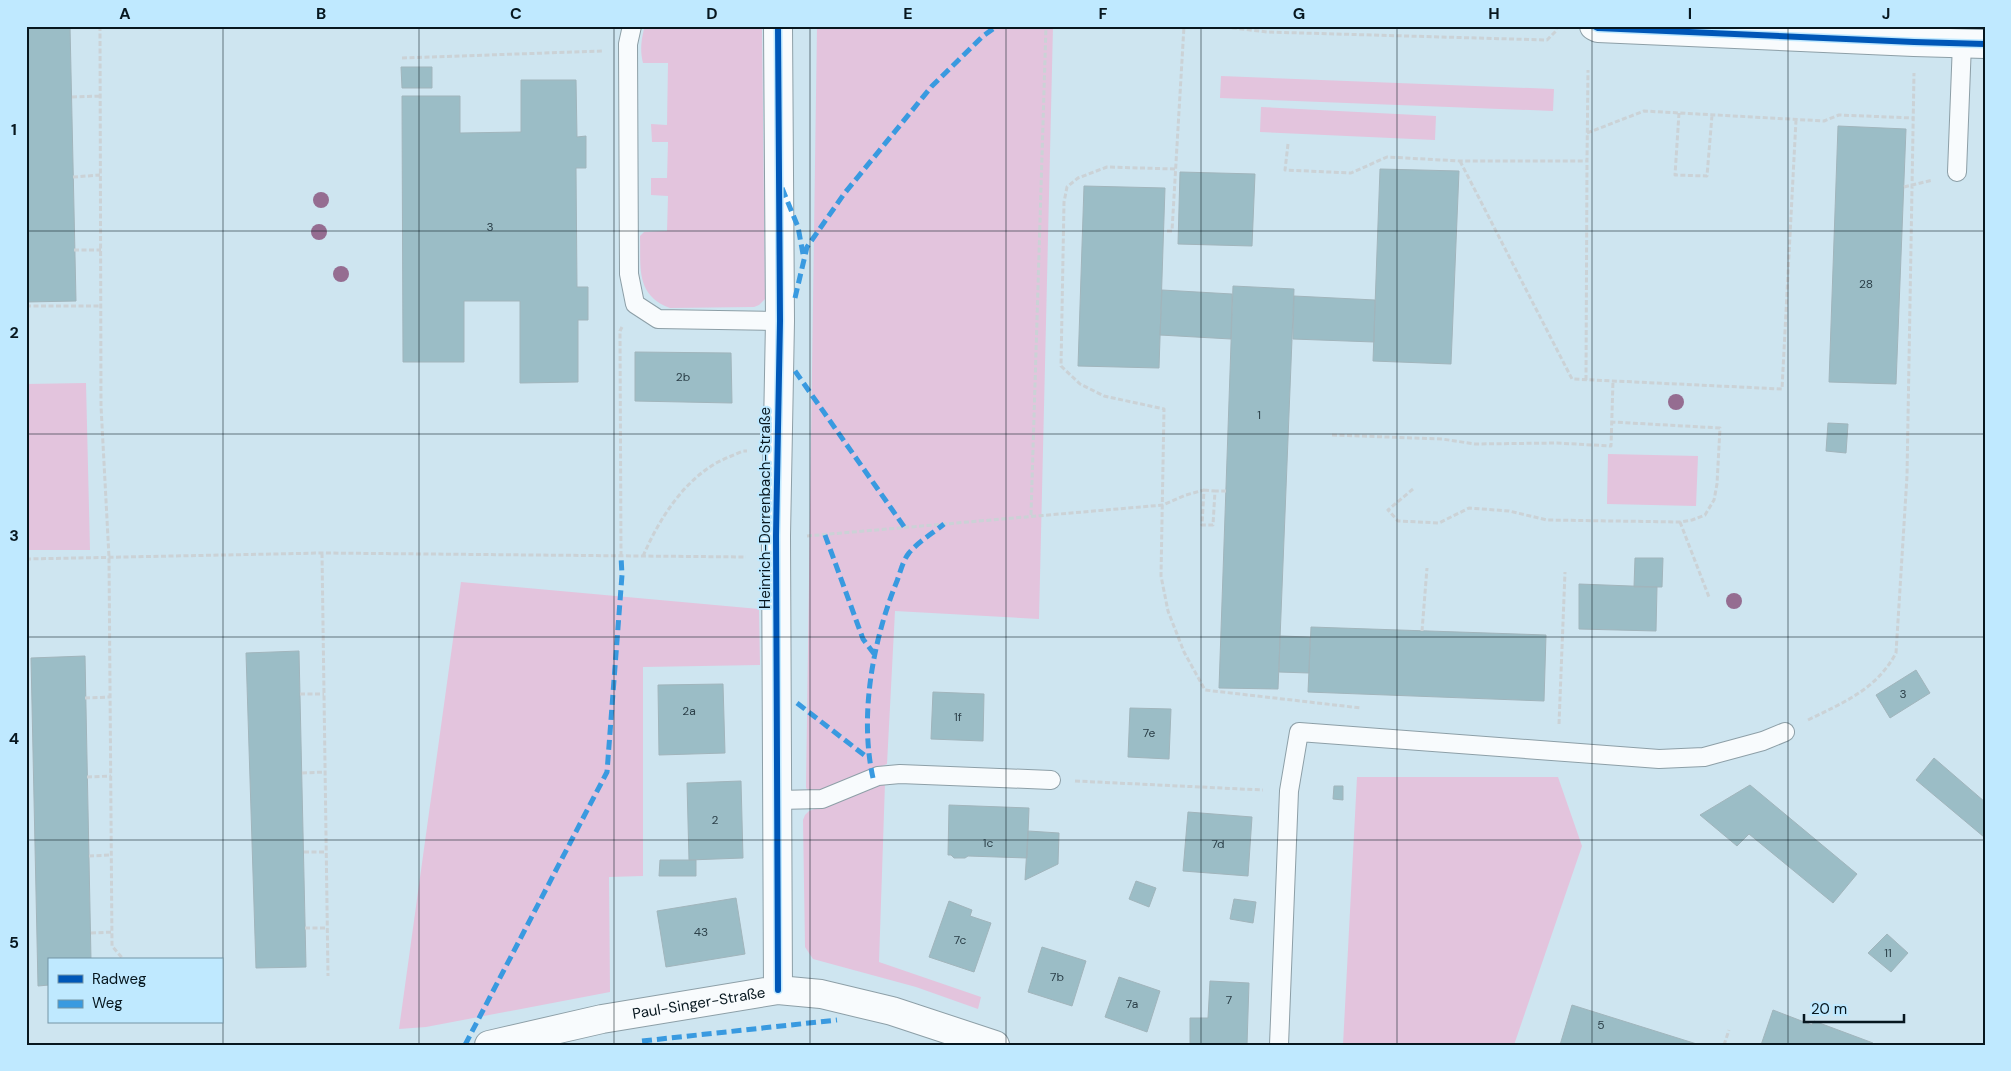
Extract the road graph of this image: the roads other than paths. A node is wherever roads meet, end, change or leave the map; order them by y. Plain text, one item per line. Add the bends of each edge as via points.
1 (632, 26) edge
2 (778, 26) edge
3 (1594, 26) edge
4 (1977, 39) edge
5 (1957, 172) dead end
6 (780, 322) junction
7 (1785, 732) road end
8 (1051, 780) road end
9 (778, 800) junction
10 (778, 990) junction
11 (489, 1045) edge
12 (995, 1045) edge
13 (1279, 1045) edge

1 - 6 lane via 628,50 628,274 635,304 658,319
2 - 6 street, Heinrich-Dorrenbach-Straße
3 - 4 street via 1914,42
4 - 5 lane
6 - 9 street, Heinrich-Dorrenbach-Straße via 776,547
7 - 13 lane via 1704,757 1659,759 1299,732 1289,791
8 - 9 lane via 900,774 878,776 822,799
9 - 10 street, Heinrich-Dorrenbach-Straße
10 - 11 street, Paul-Singer-Straße via 602,1019
10 - 12 street, Paul-Singer-Straße via 821,994 892,1011

